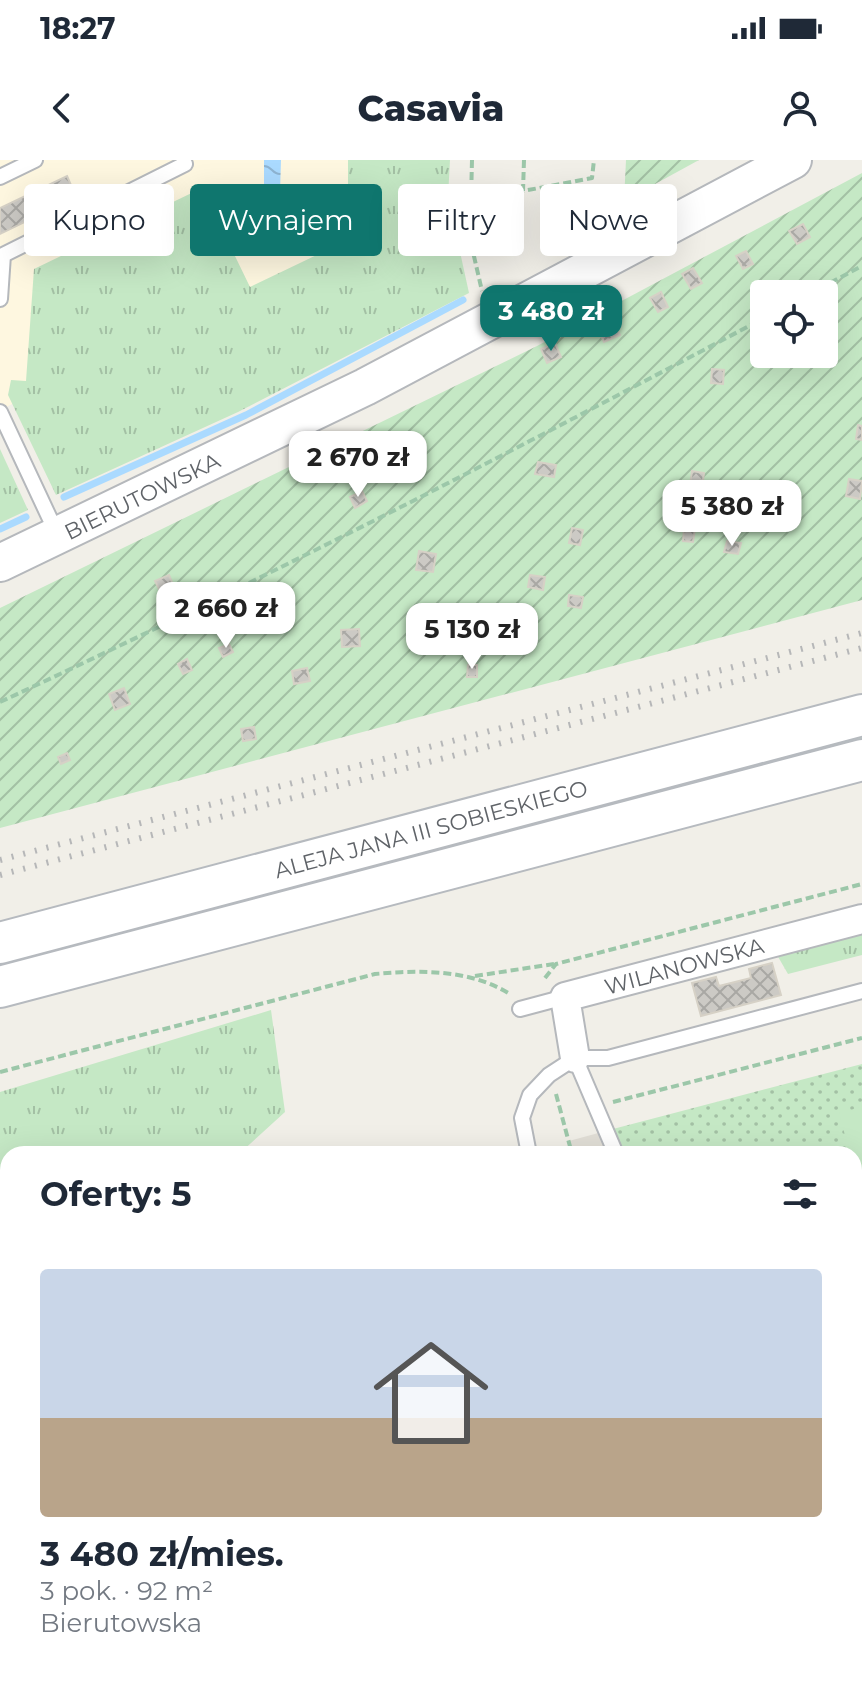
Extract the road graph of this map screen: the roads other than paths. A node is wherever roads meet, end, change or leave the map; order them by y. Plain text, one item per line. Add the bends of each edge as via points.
1 (35, 160) edge
2 (793, 160) edge
3 (185, 164) dead end
4 (0, 177) edge
5 (0, 299) edge
6 (0, 412) edge
7 (58, 536) junction
8 (0, 563) edge
9 (862, 715) edge
10 (862, 760) edge
11 (862, 919) edge
12 (0, 943) edge
13 (0, 987) edge
14 (862, 991) edge
15 (553, 999) junction
16 (520, 1009) road end
17 (575, 1058) junction
18 (527, 1146) edge
19 (612, 1146) edge

1 - 4 lane
2 - 7 street, BIERUTOWSKA via 365,387
3 - 5 lane via 3,255
6 - 7 lane
7 - 8 street, BIERUTOWSKA
9 - 12 main road, ALEJA JANA III SOBIESKIEGO
10 - 13 main road, ALEJA JANA III SOBIESKIEGO
11 - 15 street, WILANOWSKA
14 - 17 lane via 608,1058
15 - 16 lane
15 - 17 street
17 - 18 lane via 530,1095 522,1118
17 - 19 lane

